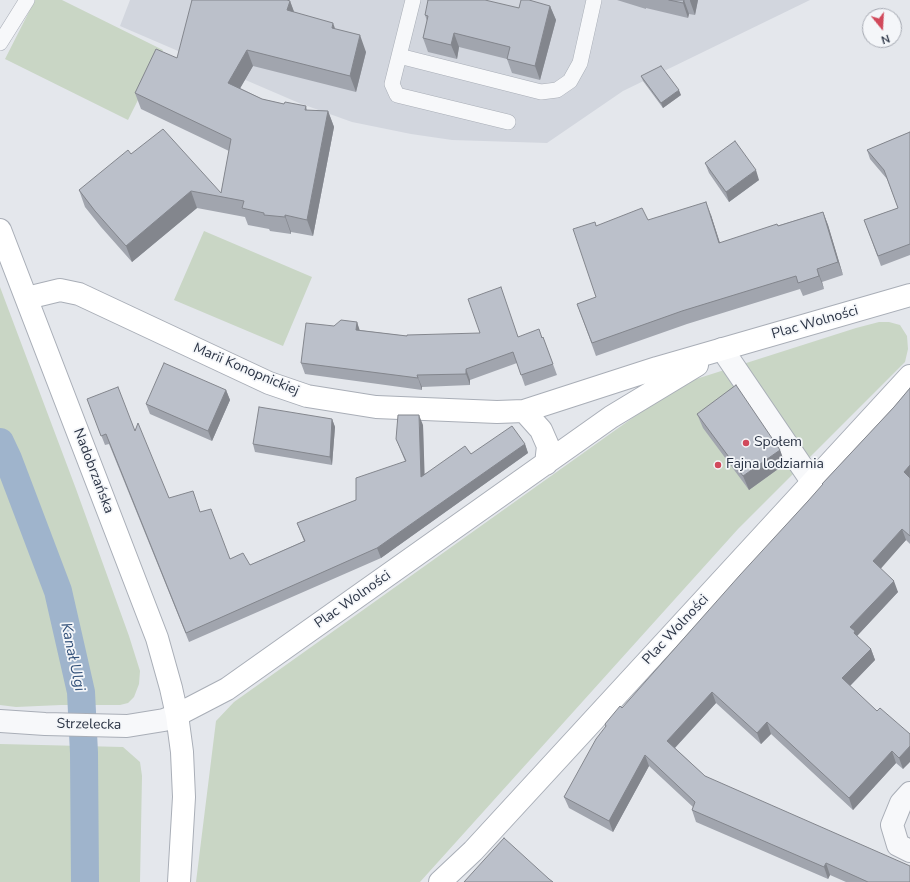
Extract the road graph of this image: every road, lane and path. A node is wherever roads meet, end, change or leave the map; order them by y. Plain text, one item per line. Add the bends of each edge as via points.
1 (27, 0) edge
2 (413, 0) edge
3 (594, 0) edge
4 (0, 43) edge
5 (399, 56) junction
6 (508, 122) dead end
7 (0, 230) edge
8 (27, 298) junction
9 (909, 298) edge
10 (722, 349) junction
11 (910, 376) edge
12 (524, 411) junction
13 (546, 464) junction
14 (813, 482) junction
15 (177, 715) junction
16 (0, 721) edge
17 (910, 793) edge
18 (910, 850) edge
19 (179, 882) edge
20 (440, 882) edge

1 - 4 lane
2 - 5 lane
3 - 5 lane via 580,64 570,81 557,90 541,92
5 - 6 lane via 392,84 397,95
7 - 8 street, Nadobrzańska
8 - 12 street, Marii Konopnickiej via 60,290 79,294 269,383 307,396 376,406
8 - 15 street, Nadobrzańska via 157,638
9 - 10 street, Plac Wolności
10 - 12 street, Plac Wolności
10 - 13 street, Plac Wolności via 611,417
10 - 14 street
11 - 14 street, Plac Wolności
12 - 13 street via 541,430 548,446
13 - 15 street, Plac Wolności via 226,689
14 - 20 street, Plac Wolności via 473,851
15 - 16 street, Strzelecka via 164,720 127,726
15 - 19 street, Nadobrzańska via 184,797
17 - 18 street via 901,802 892,825 898,845

